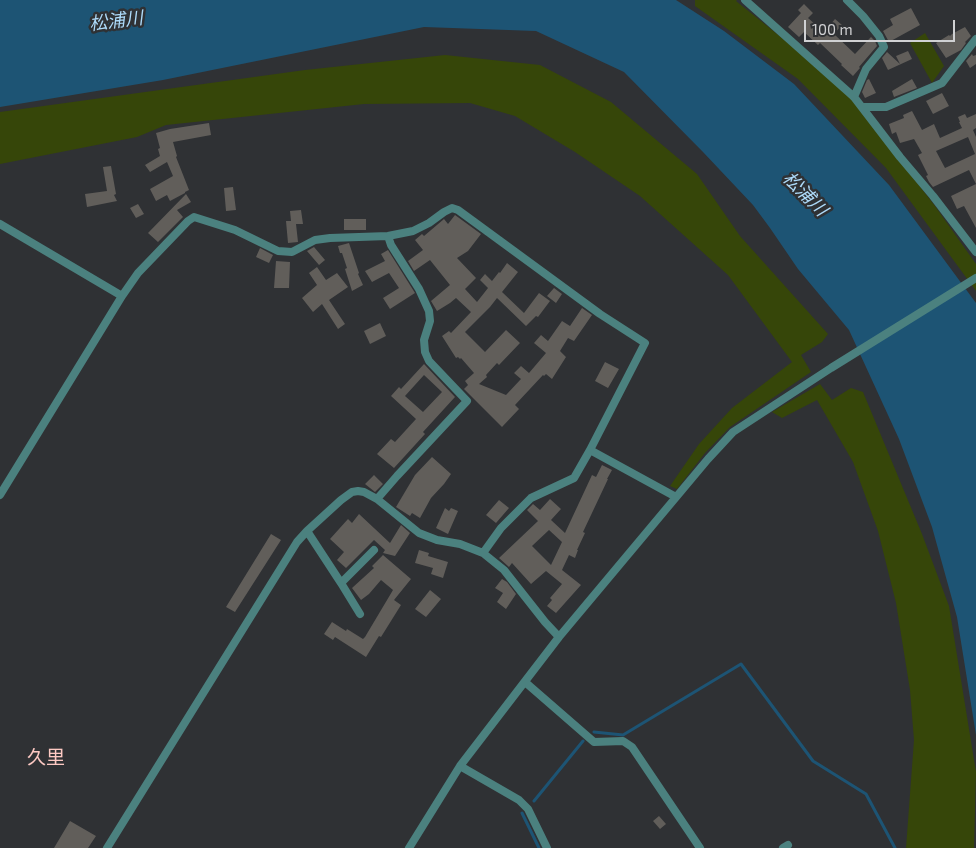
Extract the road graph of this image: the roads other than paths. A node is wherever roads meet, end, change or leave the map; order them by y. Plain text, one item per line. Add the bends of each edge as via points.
1 (745, 0) edge
2 (847, 0) edge
3 (976, 39) edge
4 (854, 97) junction
5 (862, 107) junction
6 (0, 224) edge
7 (388, 236) junction
8 (976, 252) edge
9 (976, 278) edge
10 (122, 296) junction
11 (590, 450) junction
12 (0, 495) edge
13 (676, 497) junction
14 (377, 499) junction
15 (307, 531) junction
16 (374, 550) dead end
17 (483, 553) junction
18 (341, 583) junction
19 (360, 614) dead end
20 (559, 637) junction
21 (525, 682) junction
22 (460, 766) junction
23 (107, 848) edge
24 (410, 848) edge
25 (547, 848) edge
26 (700, 848) edge

1 - 4 street
2 - 4 street via 880,36 884,47 866,69
3 - 5 street via 942,83 886,107
4 - 5 street
5 - 8 street
6 - 10 street
7 - 10 street via 315,240 292,252 278,250 235,230 194,218 138,273
7 - 11 street via 413,231 452,208 458,210 645,344
7 - 14 street via 429,311 424,352 467,401
9 - 13 street via 733,432
10 - 12 street
11 - 13 street
11 - 17 street via 574,478 531,498 501,528
13 - 20 street
14 - 15 street via 364,492 352,492
14 - 17 street via 419,533
15 - 18 street
15 - 23 street via 297,542
16 - 18 street
17 - 20 street via 504,570
18 - 19 street
20 - 21 street
21 - 22 street
21 - 26 street via 594,742 623,741 632,747
22 - 24 street
22 - 25 street via 519,800 528,809

